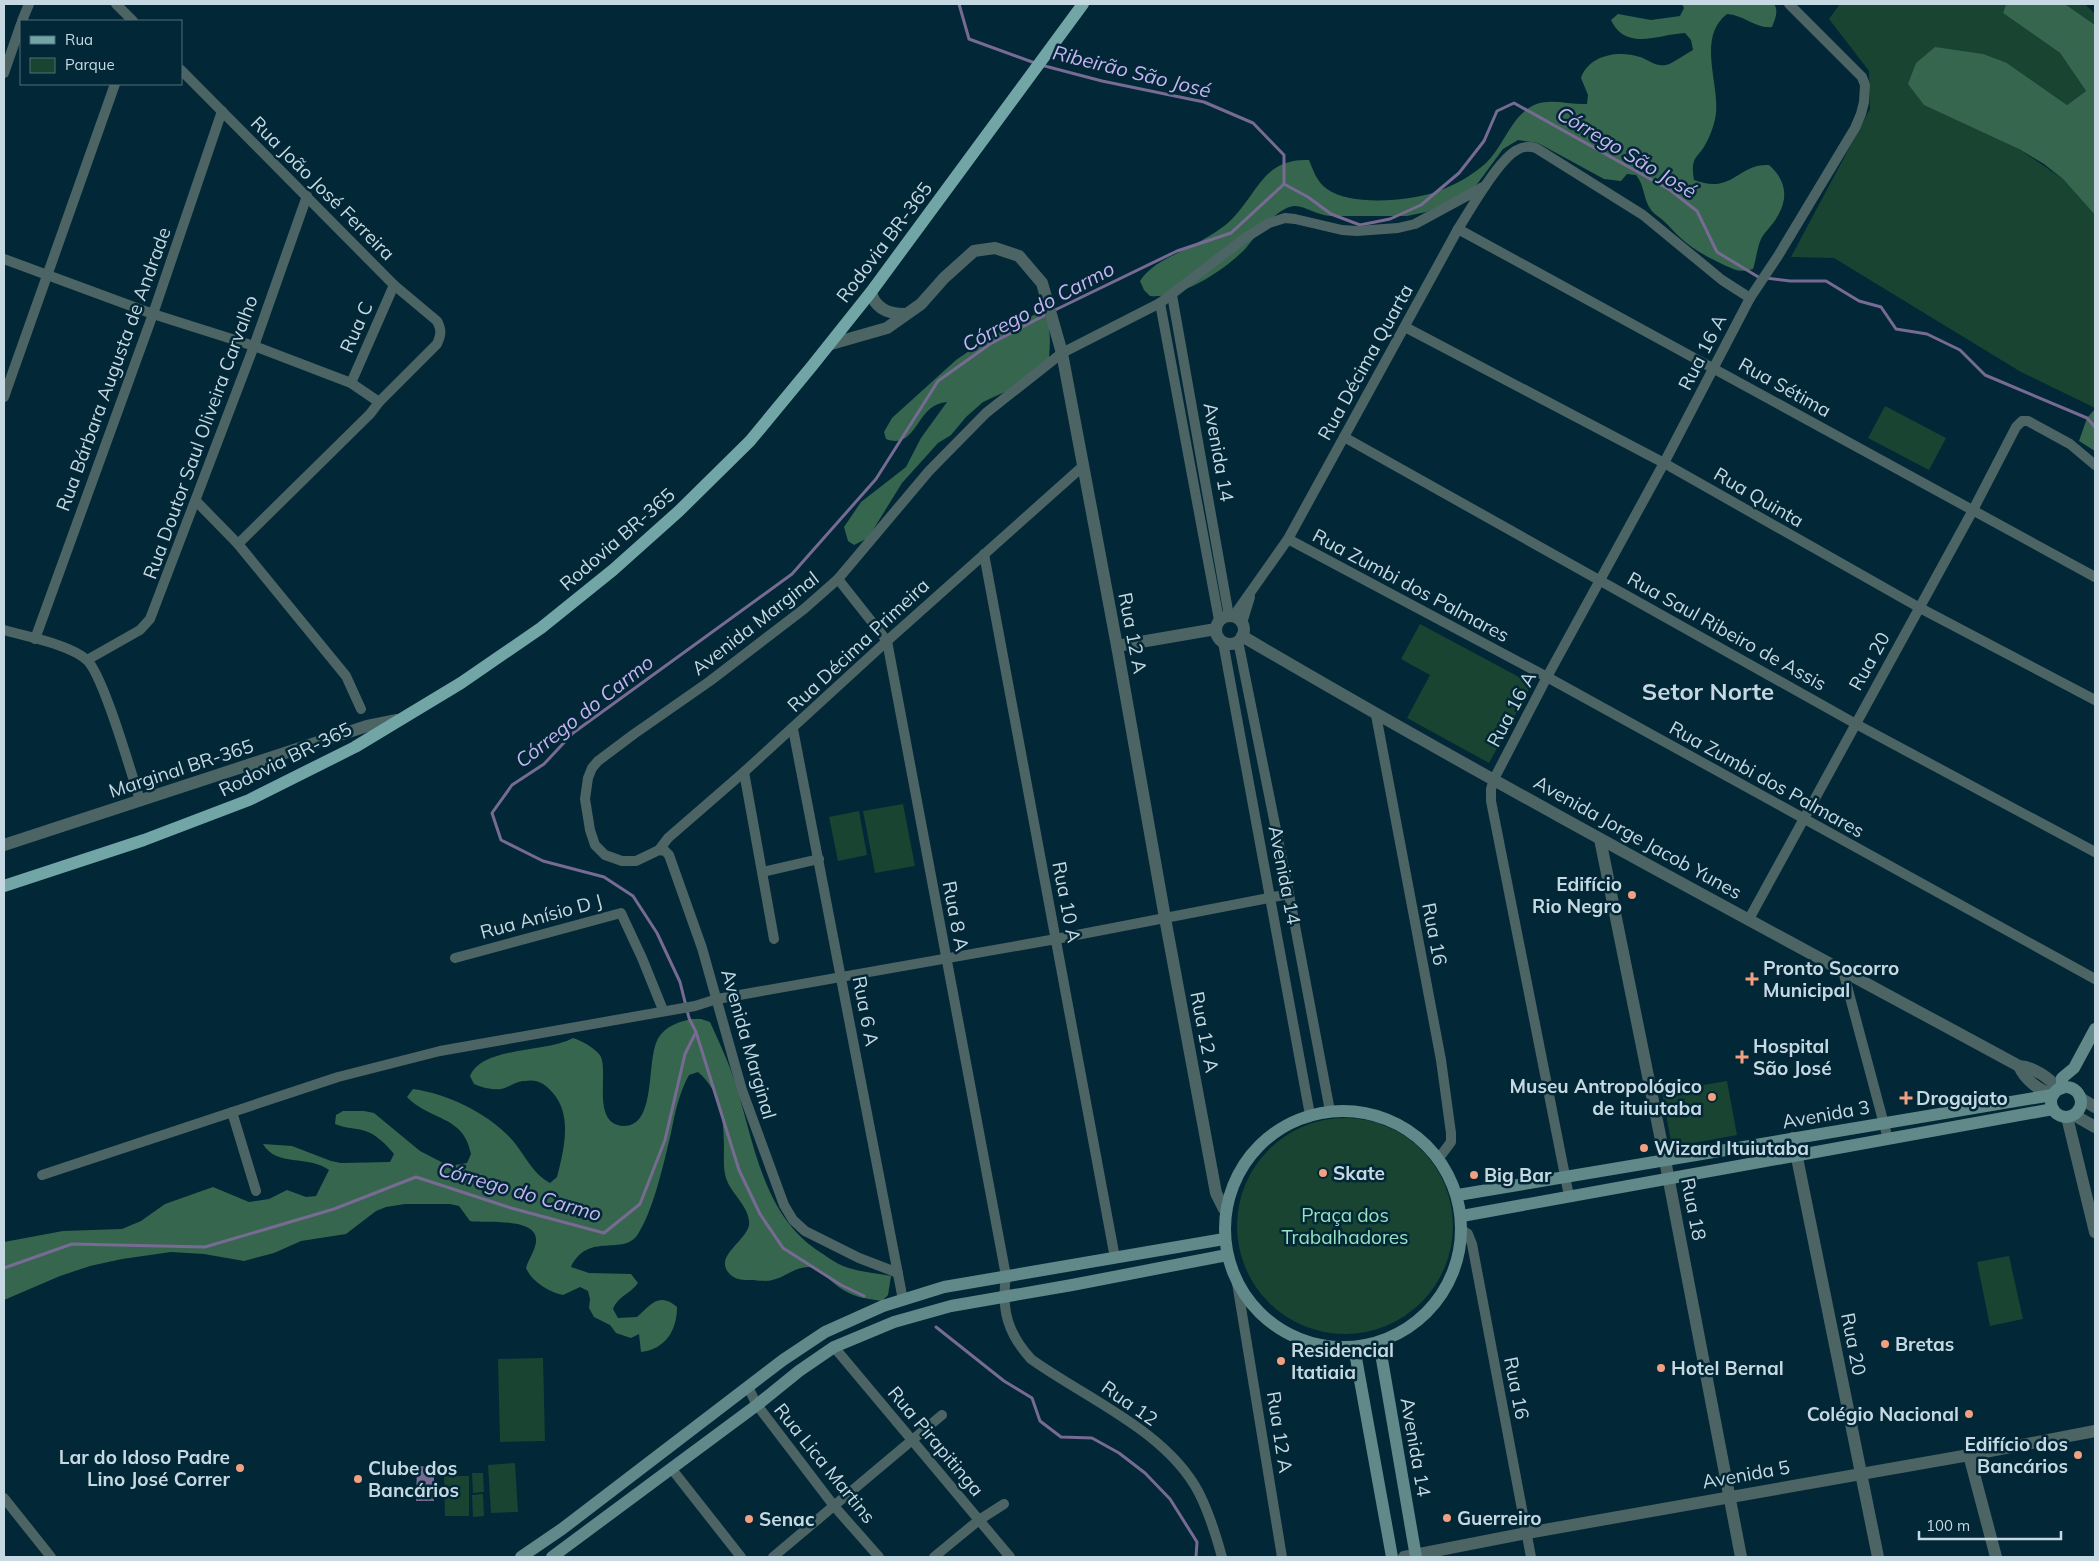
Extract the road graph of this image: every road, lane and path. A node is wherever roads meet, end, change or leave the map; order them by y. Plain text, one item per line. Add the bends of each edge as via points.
1 (28, 4) edge
2 (116, 4) edge
3 (1083, 4) edge
4 (1789, 4) edge
5 (23, 20) edge
6 (131, 20) edge
7 (20, 29) edge
8 (182, 71) edge
9 (4, 73) edge
10 (115, 85) edge
11 (222, 111) junction
12 (1485, 186) junction
13 (307, 196) junction
14 (1458, 229) junction
15 (4, 259) edge
16 (48, 275) junction
17 (394, 285) junction
18 (871, 292) junction
19 (1172, 295) junction
20 (1750, 298) junction
21 (1160, 304) junction
22 (153, 314) junction
23 (905, 314) junction
24 (1405, 327) junction
25 (831, 344) junction
26 (254, 346) junction
27 (1062, 354) junction
28 (1714, 367) junction
29 (350, 384) junction
30 (4, 398) edge
31 (379, 402) junction
32 (1344, 437) junction
33 (1664, 463) junction
34 (2095, 465) edge
35 (1082, 467) junction
36 (196, 501) junction
37 (1973, 510) junction
38 (1288, 540) junction
39 (238, 544) junction
40 (984, 554) junction
41 (2095, 576) edge
42 (838, 579) junction
43 (1601, 580) junction
44 (1920, 608) junction
45 (1231, 626) junction
46 (4, 630) edge
47 (34, 639) junction
48 (887, 641) junction
49 (1223, 642) joint
50 (1117, 646) junction
51 (87, 660) junction
52 (1547, 678) junction
53 (2095, 700) edge
54 (361, 709) dead end
55 (1376, 715) junction
56 (399, 720) junction
57 (1856, 724) junction
58 (793, 728) junction
59 (744, 772) junction
60 (1494, 779) junction
61 (140, 800) junction
62 (1803, 820) junction
63 (1600, 840) junction
64 (4, 845) edge
65 (659, 850) junction
66 (2095, 852) edge
67 (818, 859) junction
68 (763, 872) junction
69 (4, 886) edge
70 (1289, 894) junction
71 (1271, 898) junction
72 (1165, 918) junction
73 (1749, 919) junction
74 (774, 939) dead end
75 (1056, 939) junction
76 (455, 958) dead end
77 (946, 958) junction
78 (1843, 971) junction
79 (842, 978) junction
80 (2095, 980) edge
81 (717, 999) junction
82 (663, 1010) junction
83 (2095, 1029) edge
84 (2064, 1092) junction
85 (2095, 1107) edge
86 (2053, 1109) junction
87 (1330, 1111) junction
88 (232, 1112) junction
89 (1310, 1115) junction
90 (2070, 1116) junction
91 (1884, 1123) junction
92 (2095, 1127) edge
93 (1793, 1138) junction
94 (1888, 1139) junction
95 (1796, 1156) junction
96 (1439, 1158) junction
97 (1665, 1160) junction
98 (42, 1175) dead end
99 (1565, 1176) junction
100 (1669, 1178) junction
101 (256, 1191) dead end
102 (1458, 1194) junction
103 (1569, 1196) junction
104 (1224, 1209) junction
105 (1462, 1216) junction
106 (1462, 1230) junction
107 (2095, 1232) edge
108 (1224, 1239) junction
109 (1227, 1255) junction
110 (1115, 1258) junction
111 (898, 1273) junction
112 (1006, 1276) junction
113 (1237, 1283) junction
114 (1006, 1295) junction
115 (903, 1300) junction
116 (1379, 1342) junction
117 (834, 1347) junction
118 (1354, 1347) junction
119 (748, 1387) junction
120 (757, 1405) junction
121 (942, 1415) dead end
122 (2095, 1431) edge
123 (912, 1440) junction
124 (1968, 1455) junction
125 (671, 1468) junction
126 (1861, 1474) junction
127 (1730, 1496) junction
128 (4, 1498) edge
129 (1004, 1504) dead end
130 (834, 1506) junction
131 (978, 1520) junction
132 (1526, 1533) junction
133 (540, 1543) junction
134 (1412, 1556) edge
135 (51, 1557) edge
136 (521, 1557) edge
137 (550, 1557) edge
138 (740, 1557) edge
139 (773, 1557) edge
140 (879, 1557) edge
141 (934, 1557) edge
142 (1010, 1557) edge
143 (1222, 1557) edge
144 (1282, 1557) edge
145 (1392, 1557) edge
146 (1531, 1557) edge
147 (1741, 1557) edge
148 (1878, 1557) edge
149 (1996, 1557) edge

1 - 5 street
2 - 6 street
3 - 18 main road, Rodovia BR-365
4 - 20 street, Rua 16 A via 1862,76 1865,85 1862,114
7 - 9 street
8 - 11 street, Rua João José Ferreira
10 - 16 street
11 - 13 street, Rua João José Ferreira
11 - 22 street, Rua Bárbara Augusta de Andrade
12 - 14 street, Rua Décima Quarta
12 - 19 street, Avenida Marginal via 1415,224 1398,228 1342,230 1285,218 1269,223
12 - 20 street, Rua Décima Quarta via 1511,154 1525,147 1536,148 1643,215 1722,280
13 - 17 street, Rua João José Ferreira
13 - 26 street, Rua Doutor Saul Oliveira Carvalho
14 - 24 street, Rua Décima Quarta
14 - 28 street, Rua Sétima
15 - 16 street
16 - 22 street
16 - 30 street
17 - 29 street, Rua C
17 - 31 street, Rua João José Ferreira via 437,321 441,335 437,344
18 - 23 street via 875,304 885,311
18 - 25 main road, Rodovia BR-365
19 - 21 street, Avenida Marginal
19 - 45 street, Avenida 14
20 - 28 street, Rua 16 A
21 - 27 street, Avenida Marginal
21 - 45 street, Avenida 14
22 - 26 street
22 - 47 street, Rua Bárbara Augusta de Andrade
23 - 25 street, Rua 12 A via 887,328
23 - 27 street, Rua 12 A via 921,304 974,251 995,248 1008,251 1019,256 1042,283
24 - 32 street, Rua Décima Quarta
24 - 33 street, Rua Quinta
25 - 56 main road, Rodovia BR-365 via 750,441 613,570 541,628 461,683
26 - 29 street
26 - 36 street, Rua Doutor Saul Oliveira Carvalho
27 - 35 street, Rua 12 A
27 - 42 street, Avenida Marginal via 986,413 930,471
28 - 33 street, Rua 16 A
28 - 37 street, Rua Sétima
29 - 31 street
31 - 39 street
32 - 38 street, Rua Décima Quarta
32 - 43 street, Rua Saul Ribeiro de Assis
33 - 43 street, Rua 16 A
33 - 44 street, Rua Quinta
34 - 37 street, Rua 20 via 2070,444 2028,421 2022,421
35 - 40 street, Rua Décima Primeira
35 - 50 street, Rua 12 A
36 - 39 street
36 - 51 street, Rua Doutor Saul Oliveira Carvalho via 150,619 140,630
37 - 41 street, Rua Sétima
37 - 44 street, Rua 20
38 - 45 street, Rua Décima Quarta
38 - 52 street, Rua Zumbi dos Palmares
39 - 54 street via 346,676
40 - 48 street, Rua Décima Primeira
40 - 75 street, Rua 10 A
42 - 48 street, Rua 8 A
42 - 65 street, Avenida Marginal via 804,609 592,768 585,798 595,846 605,855 622,861 636,861
43 - 52 street, Rua 16 A
43 - 57 street, Rua Saul Ribeiro de Assis
44 - 53 street, Rua Quinta
44 - 57 street, Rua 20
45 - 49 street, Avenida 14 via 1218,638
45 - 50 street
45 - 55 street, Avenida Jorge Jacob Yunes
45 - 70 street, Avenida 14
46 - 47 street
47 - 51 street via 61,647
48 - 58 street, Rua Décima Primeira
48 - 77 street, Rua 8 A
49 - 71 street, Avenida 14
50 - 72 street, Rua 12 A
51 - 61 street via 96,673 110,709
52 - 60 street, Rua 16 A
52 - 62 street, Rua Zumbi dos Palmares
55 - 60 street, Avenida Jorge Jacob Yunes
55 - 96 street, Rua 16 via 1441,1060 1451,1142
56 - 61 street, Marginal BR-365 via 368,726
56 - 69 main road, Rodovia BR-365 via 355,747 249,800 144,840
57 - 62 street, Rua 20
57 - 66 street, Rua Saul Ribeiro de Assis
58 - 59 street, Rua Décima Primeira
58 - 67 street, Rua 6 A
59 - 65 street, Rua Décima Primeira via 668,838
59 - 68 street
60 - 63 street, Avenida Jorge Jacob Yunes
60 - 99 street, Rua 16 A via 1491,801
61 - 64 street, Marginal BR-365
62 - 73 street, Rua 20
62 - 80 street, Rua Zumbi dos Palmares
63 - 73 street, Avenida Jorge Jacob Yunes
63 - 97 street, Rua 18
65 - 81 street, Avenida Marginal via 665,851 676,871
67 - 68 street
67 - 79 street, Rua 6 A
68 - 74 street
70 - 71 street
70 - 87 street, Avenida 14
71 - 72 street
71 - 89 street, Avenida 14
72 - 75 street
72 - 104 street, Rua 12 A via 1216,1193
73 - 78 street, Avenida Jorge Jacob Yunes
75 - 77 street
75 - 110 street, Rua 10 A
76 - 82 street, Rua Anísio D J via 621,913
77 - 79 street
77 - 112 street, Rua 8 A
78 - 84 street, Avenida Jorge Jacob Yunes via 2019,1066 2039,1073
78 - 91 street
79 - 81 street
79 - 111 street, Rua 6 A
81 - 82 street
81 - 111 street, Avenida Marginal via 742,1090 784,1205 793,1220 805,1231
82 - 88 street via 440,1050 338,1077
83 - 84 main road via 2074,1068 2062,1078
84 - 85 street, Avenida Jorge Jacob Yunes
84 - 86 main road via 2051,1102
84 - 90 main road via 2079,1110
84 - 91 main road, Avenida 3
86 - 90 main road via 2059,1115
86 - 94 main road, Avenida 3
87 - 89 main road
87 - 96 main road via 1372,1114 1409,1130
88 - 98 street
88 - 101 street
89 - 104 main road via 1279,1129 1252,1152 1235,1178
90 - 92 street
90 - 107 street
91 - 93 main road, Avenida 3
91 - 94 street
93 - 95 street, Rua 20
93 - 97 main road, Avenida 3
94 - 95 main road, Avenida 3
95 - 100 main road, Avenida 3
95 - 126 street, Rua 20
96 - 102 main road
97 - 99 main road, Avenida 3
97 - 100 street, Rua 18
99 - 102 main road, Avenida 3
99 - 103 street, Rua 16 A
100 - 103 main road, Avenida 3
100 - 127 street, Rua 18
102 - 105 main road
103 - 105 main road, Avenida 3
104 - 108 main road
105 - 106 main road
106 - 116 main road via 1461,1248 1452,1279 1434,1307 1409,1328
106 - 132 street, Rua 16 via 1468,1234 1472,1244
108 - 109 main road
108 - 110 main road
109 - 113 main road
109 - 114 main road
110 - 112 main road
111 - 115 street, Rua 6 A
112 - 114 street, Rua 8 A
112 - 115 main road via 944,1287
113 - 118 main road via 1258,1312 1286,1333 1320,1344
113 - 144 street, Rua 12 A
114 - 117 main road via 894,1322
114 - 143 street, Rua 12 via 1008,1325 1031,1359 1143,1431 1187,1475 1213,1527
115 - 119 main road via 825,1332
116 - 118 main road
116 - 134 main road, Avenida 14
117 - 120 main road
117 - 123 street, Rua Pirapitinga
118 - 145 main road
119 - 120 street, Rua Lica Martins
119 - 133 main road
120 - 125 main road
120 - 130 street, Rua Lica Martins
121 - 123 street
122 - 124 street, Avenida 5
123 - 130 street
123 - 131 street, Rua Pirapitinga
124 - 126 street, Avenida 5
124 - 149 street
125 - 137 main road
125 - 138 street
126 - 127 street, Avenida 5
126 - 148 street, Rua 20
127 - 132 street, Avenida 5
127 - 147 street, Rua 18
128 - 135 street
129 - 131 street
130 - 139 street
130 - 140 street, Rua Lica Martins
131 - 141 street
131 - 142 street, Rua Pirapitinga
132 - 134 street, Avenida 5
132 - 146 street, Rua 16
133 - 136 main road
133 - 137 street

